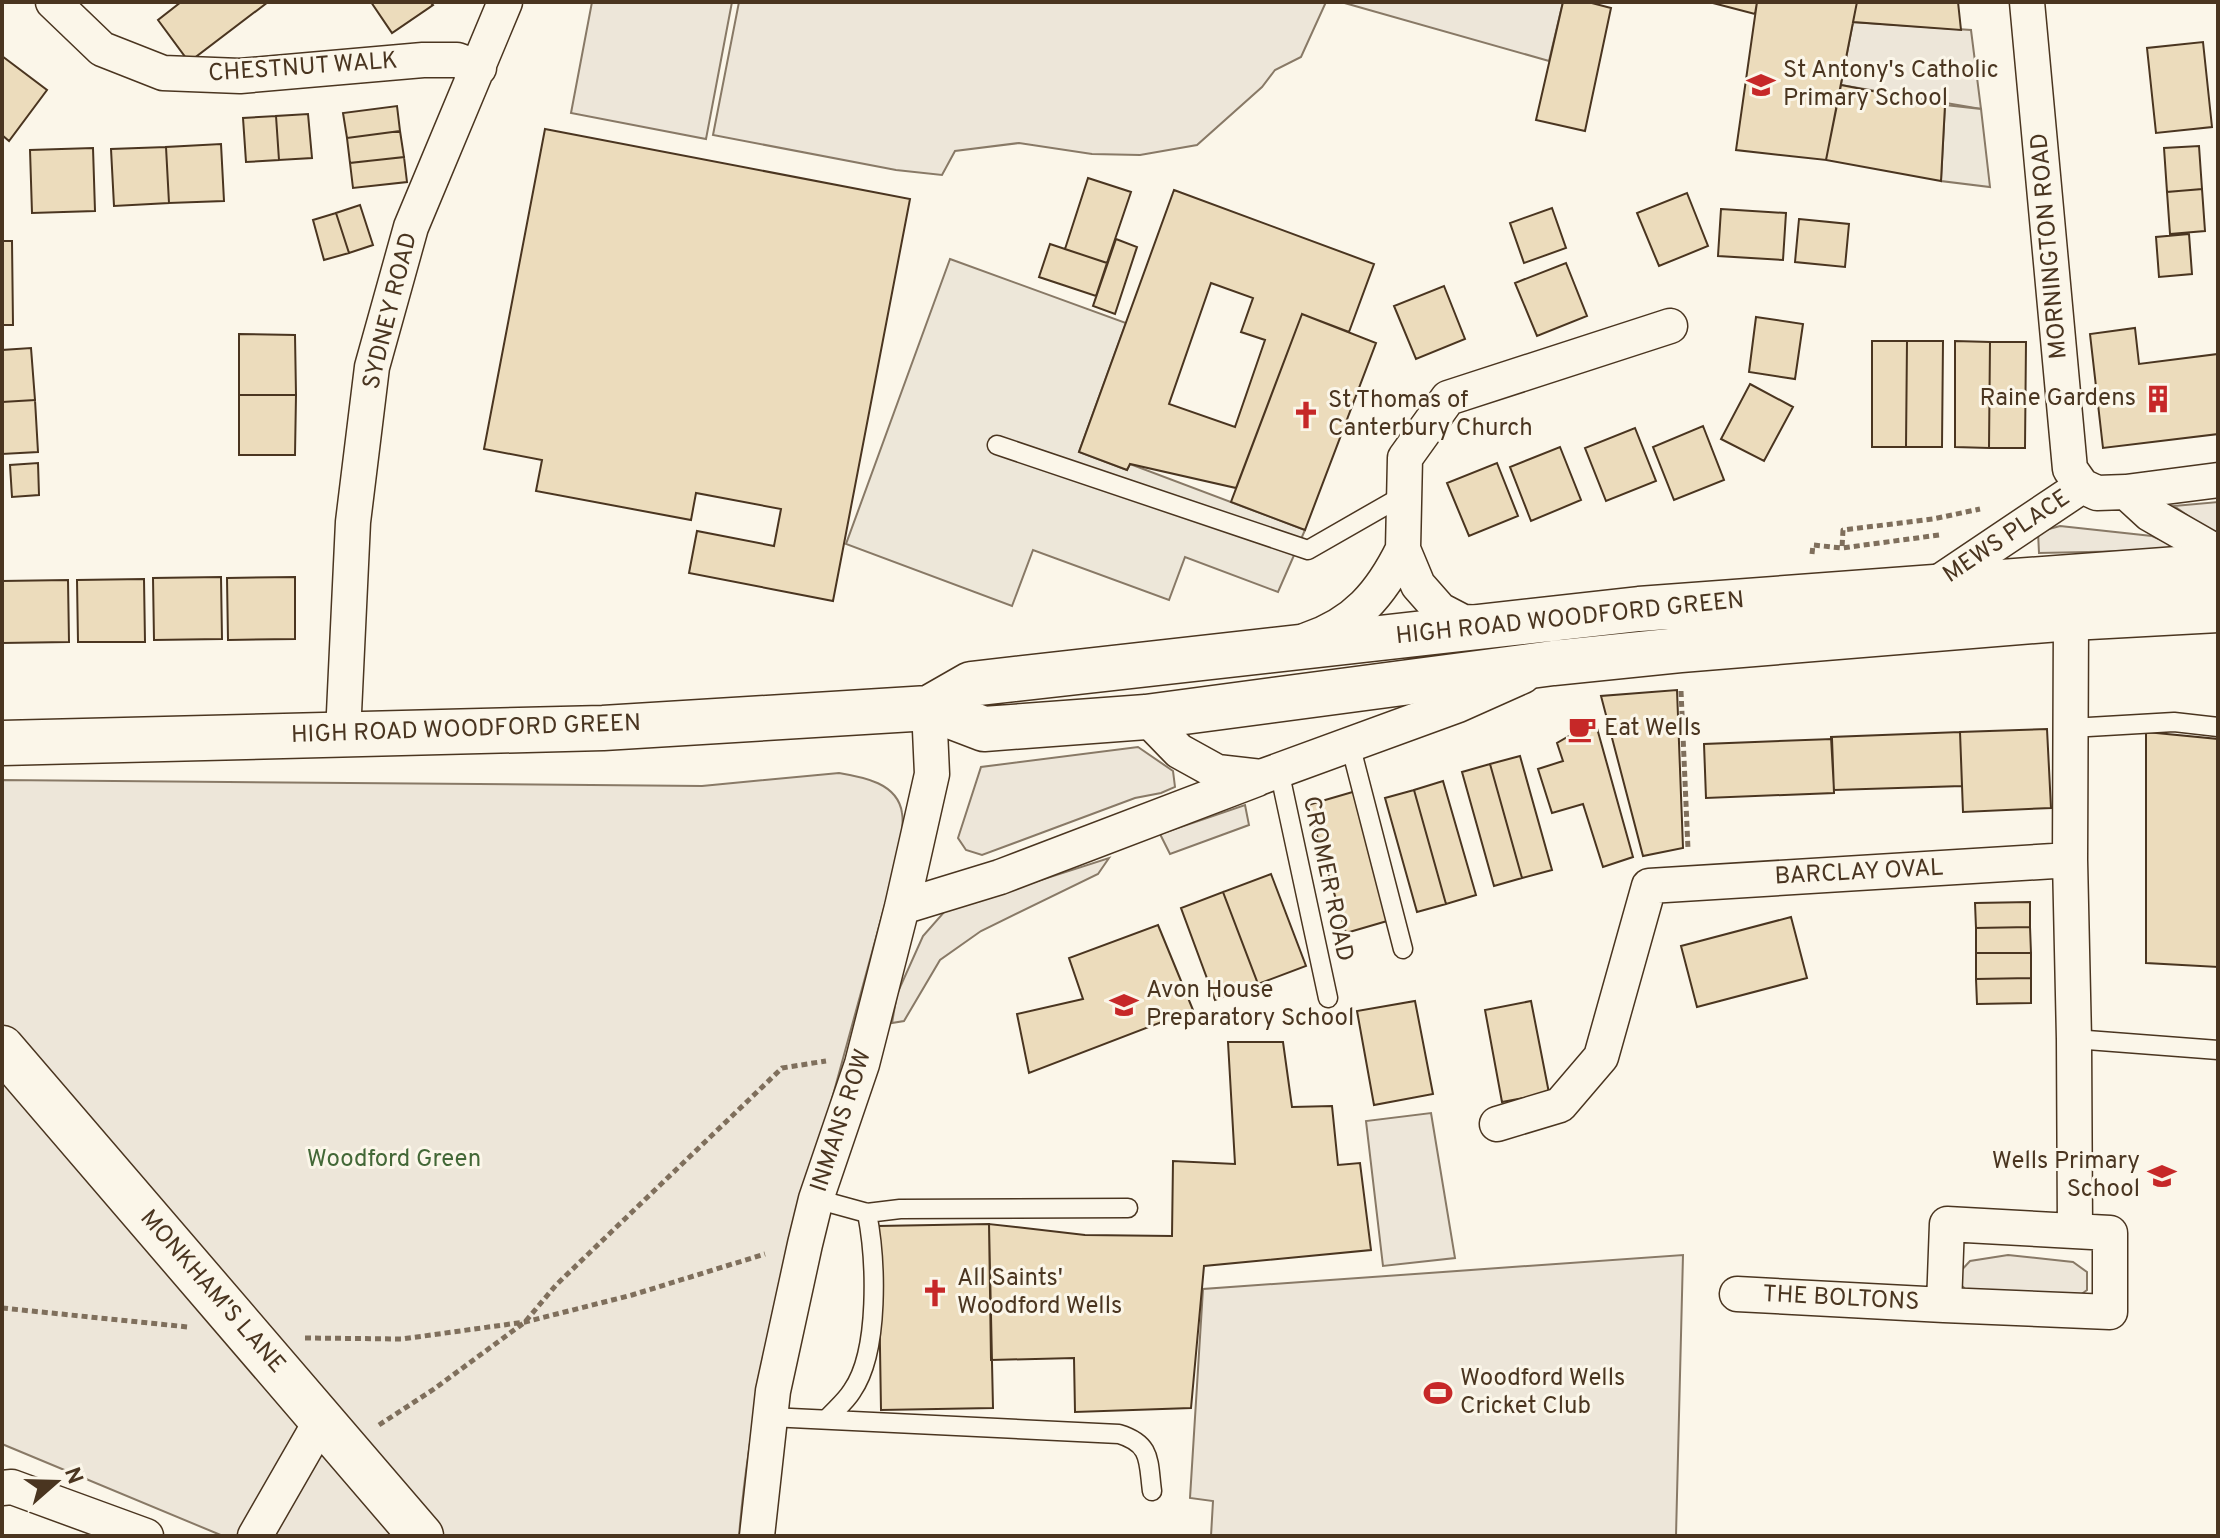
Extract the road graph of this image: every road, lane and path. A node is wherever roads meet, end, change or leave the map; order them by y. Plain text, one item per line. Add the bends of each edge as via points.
1 (53, 2) edge
2 (505, 2) edge
3 (2027, 2) edge
4 (479, 68) junction
5 (1670, 326) dead end
6 (997, 445) dead end
7 (2218, 480) edge
8 (2082, 486) junction
9 (2126, 492) junction
10 (1404, 495) junction
11 (1992, 506) dead end
12 (1949, 531) dead end
13 (1813, 545) dead end
14 (1842, 548) junction
15 (1403, 549) junction
16 (2218, 553) edge
17 (2218, 566) edge
18 (1933, 586) junction
19 (2218, 610) edge
20 (2071, 618) junction
21 (1506, 625) junction
22 (1276, 650) junction
23 (1680, 650) junction
24 (1553, 663) junction
25 (929, 708) junction
26 (1146, 717) junction
27 (2218, 727) edge
28 (2071, 728) junction
29 (343, 734) junction
30 (2, 743) edge
31 (1350, 744) junction
32 (1270, 774) junction
33 (2070, 860) junction
34 (1690, 883) junction
35 (902, 907) junction
36 (1403, 949) dead end
37 (1328, 998) dead end
38 (2074, 1039) junction
39 (2, 1048) edge
40 (2218, 1050) edge
41 (862, 1064) junction
42 (1497, 1124) dead end
43 (816, 1199) junction
44 (1128, 1208) dead end
45 (867, 1213) junction
46 (2075, 1231) junction
47 (805, 1244) junction
48 (1737, 1294) dead end
49 (1944, 1305) junction
50 (2, 1308) edge
51 (525, 1322) junction
52 (249, 1334) junction
53 (770, 1417) junction
54 (827, 1419) junction
55 (332, 1434) junction
56 (2, 1488) edge
57 (1152, 1491) dead end
58 (146, 1536) edge
59 (255, 1536) edge
60 (421, 1536) edge
61 (757, 1536) edge

1 - 4 street, CHESTNUT WALK via 102,49 163,73 240,76 423,60 457,60
2 - 4 street, SYDNEY ROAD
3 - 8 street, MORNINGTON ROAD via 2070,469
4 - 29 street, SYDNEY ROAD via 411,227 372,367 353,522
5 - 10 street via 1448,398 1405,458
6 - 10 lane via 1308,550
7 - 9 street, MEWS PLACE
8 - 9 street, MEWS PLACE via 2097,493
8 - 18 street, MEWS PLACE
9 - 16 street via 2150,514
10 - 15 street
11 - 14 path via 1843,530
12 - 14 path
13 - 14 path
15 - 21 street via 1418,585 1440,610 1463,622
15 - 22 street via 1388,580 1355,616 1324,634
17 - 18 main road, HIGH ROAD WOODFORD GREEN
18 - 21 main road, HIGH ROAD WOODFORD GREEN
19 - 20 main road, HIGH ROAD WOODFORD GREEN
20 - 23 main road, HIGH ROAD WOODFORD GREEN
20 - 28 street
21 - 22 main road, HIGH ROAD WOODFORD GREEN
22 - 25 main road, HIGH ROAD WOODFORD GREEN via 971,684
23 - 24 main road, HIGH ROAD WOODFORD GREEN
23 - 34 path
24 - 26 main road, HIGH ROAD WOODFORD GREEN
24 - 31 street
25 - 26 main road, HIGH ROAD WOODFORD GREEN via 984,729
25 - 29 main road, HIGH ROAD WOODFORD GREEN via 603,728
25 - 35 street, INMANS ROW via 932,774
26 - 32 street via 1179,751 1217,772
27 - 28 lane via 2174,722
28 - 33 street
29 - 30 main road, HIGH ROAD WOODFORD GREEN
31 - 32 street
31 - 36 lane
32 - 35 street via 1000,877
32 - 37 lane, CROMER ROAD
33 - 34 street, BARCLAY OVAL
33 - 38 street
34 - 42 street, BARCLAY OVAL via 1649,886 1601,1057 1560,1105
35 - 41 street, INMANS ROW
38 - 40 lane
38 - 46 street
39 - 52 main road, MONKHAM'S LANE
41 - 43 street, INMANS ROW
41 - 51 path via 820,1061 782,1068 577,1264
43 - 45 lane
43 - 47 street, INMANS ROW
44 - 45 lane
45 - 54 lane via 874,1281 866,1352 853,1391
46 - 49 street via 1947,1224
46 - 49 street via 2110,1233 2110,1312
47 - 51 path
47 - 53 street, INMANS ROW
48 - 49 street, THE BOLTONS
50 - 52 path
51 - 52 path via 402,1339
51 - 55 path via 434,1389
52 - 55 main road, MONKHAM'S LANE
53 - 54 lane
53 - 61 street, INMANS ROW
54 - 57 lane via 1119,1434 1148,1454
55 - 59 street
55 - 60 main road, MONKHAM'S LANE
56 - 58 street via 12,1487

